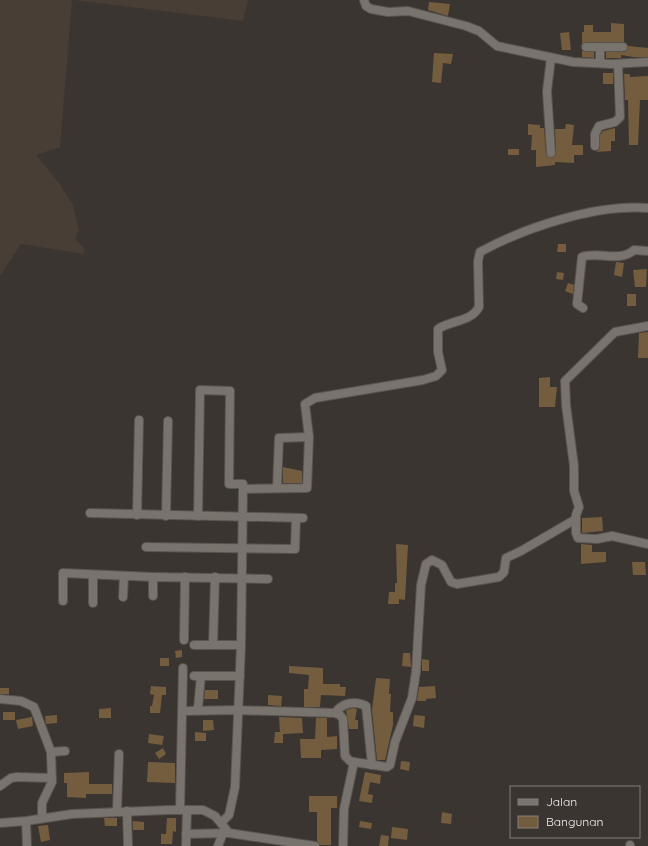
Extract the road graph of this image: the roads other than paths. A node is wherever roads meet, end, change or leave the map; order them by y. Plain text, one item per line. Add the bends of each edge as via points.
1 (364, 0) edge
2 (586, 47) dead end
3 (600, 47) junction
4 (623, 47) dead end
5 (551, 58) junction
6 (648, 62) edge
7 (600, 63) junction
8 (618, 64) junction
9 (594, 146) dead end
10 (551, 153) dead end
11 (648, 208) edge
12 (648, 251) edge
13 (583, 308) dead end
14 (648, 326) edge
15 (139, 420) dead end
16 (168, 421) dead end
17 (309, 438) junction
18 (277, 488) junction
19 (243, 489) junction
20 (90, 514) dead end
21 (137, 515) junction
22 (166, 516) junction
23 (198, 516) junction
24 (242, 518) junction
25 (576, 519) junction
26 (648, 544) edge
27 (146, 547) dead end
28 (242, 549) junction
29 (93, 574) junction
30 (124, 576) junction
31 (153, 577) junction
32 (185, 577) junction
33 (215, 578) junction
34 (242, 578) junction
35 (268, 578) dead end
36 (153, 596) dead end
37 (123, 597) dead end
38 (63, 601) dead end
39 (93, 603) dead end
40 (184, 640) dead end
41 (194, 645) dead end
42 (213, 645) junction
43 (241, 646) junction
44 (183, 668) dead end
45 (240, 676) junction
46 (0, 699) edge
47 (198, 708) dead end
48 (239, 710) junction
49 (183, 711) junction
50 (335, 713) junction
51 (65, 751) dead end
52 (51, 752) junction
53 (119, 754) dead end
54 (354, 762) junction
55 (372, 765) junction
56 (52, 778) junction
57 (0, 786) edge
58 (184, 810) junction
59 (117, 811) junction
60 (127, 811) junction
61 (42, 818) junction
62 (26, 821) junction
63 (0, 823) edge
64 (221, 823) junction
65 (226, 833) junction
66 (186, 834) junction
67 (26, 846) edge
68 (128, 846) edge
69 (186, 846) edge
70 (218, 846) edge
71 (309, 846) edge
72 (315, 846) edge
73 (343, 846) edge

1 - 5 street via 366,6 371,9 388,12 408,11 466,26 479,31 497,46
2 - 3 street
3 - 4 street
3 - 7 street
5 - 7 street
5 - 10 street via 547,92
6 - 8 street
7 - 8 street
8 - 9 street via 620,117 615,122 599,126
11 - 17 street via 609,208 562,219 480,252 479,307 475,314 468,318 438,329 438,352 442,370 436,376 423,380 311,400 305,404
12 - 13 street via 634,250 622,256 582,257 577,304
14 - 25 street via 615,332 565,381 574,466 574,491 579,506
15 - 21 street
16 - 22 street
17 - 18 street via 308,486 304,489
17 - 18 street via 279,438
18 - 19 street
19 - 23 street via 243,484 229,484 230,391 200,390
19 - 24 street
20 - 21 street
21 - 22 street
22 - 23 street
23 - 24 street
24 - 28 street
24 - 28 street via 299,518 295,549
25 - 26 street via 578,538 597,539 612,536
25 - 55 street via 506,558 504,572 499,577 457,584 452,582 442,565 432,560 426,564 412,698 395,742 391,764 387,767
27 - 28 street
28 - 34 street
29 - 30 street
29 - 38 street via 63,574
29 - 39 street
30 - 31 street
30 - 37 street
31 - 32 street
31 - 36 street
32 - 33 street
32 - 40 street
33 - 34 street
33 - 42 street
34 - 35 street
34 - 43 street
41 - 42 street
42 - 43 street
43 - 45 street
44 - 49 street
45 - 47 street via 197,676
45 - 48 street
46 - 52 street via 21,701 34,707
48 - 49 street
48 - 50 street
48 - 64 street via 235,786 229,815
49 - 58 street
50 - 54 street via 343,719 345,756
50 - 55 street via 342,705 348,703 368,708
51 - 52 street
52 - 56 street
53 - 59 street
54 - 55 street
54 - 73 street via 344,809
56 - 57 street via 16,777
56 - 61 street via 51,786 42,803
58 - 60 street
58 - 64 street via 210,812
58 - 66 street
59 - 60 street
59 - 61 street
60 - 68 street
61 - 62 street
62 - 63 street
62 - 67 street
64 - 65 street
65 - 66 street
65 - 70 street
65 - 71 street
66 - 69 street
71 - 72 street

